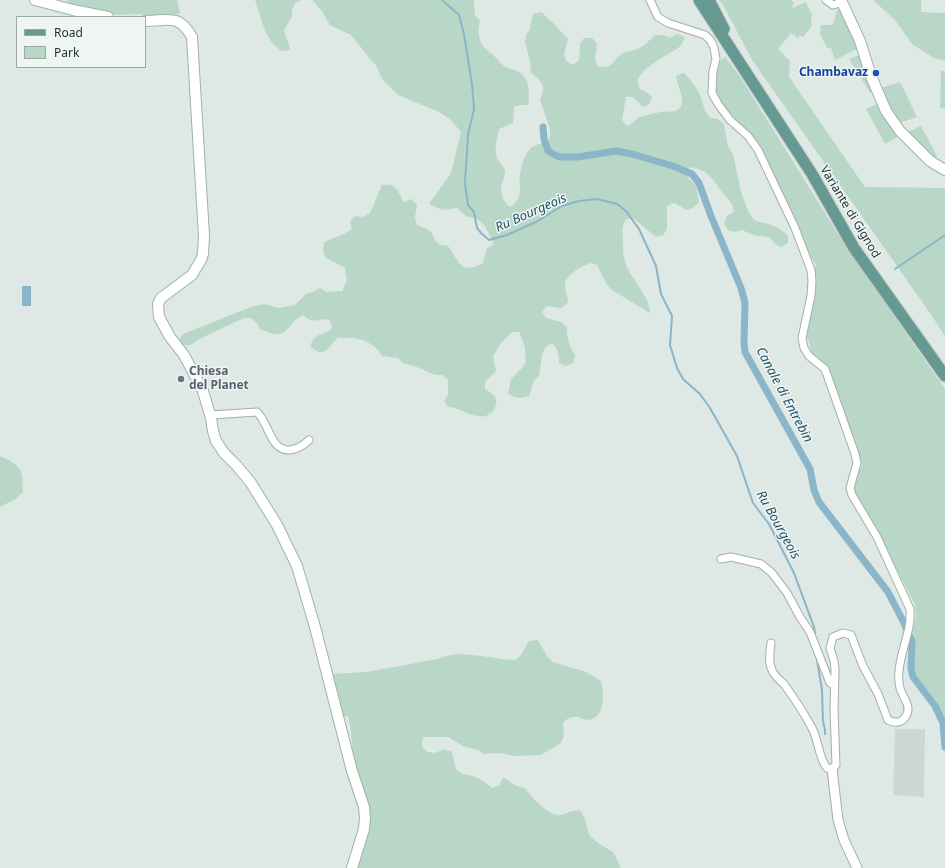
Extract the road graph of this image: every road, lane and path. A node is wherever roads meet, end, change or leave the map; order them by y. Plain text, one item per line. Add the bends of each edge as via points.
1 (35, 0) edge
2 (650, 0) edge
3 (699, 0) edge
4 (709, 0) edge
5 (826, 0) edge
6 (842, 1) edge
7 (103, 16) edge
8 (146, 21) edge
9 (737, 58) junction
10 (945, 170) edge
11 (945, 376) edge
12 (210, 415) junction
13 (309, 440) dead end
14 (721, 558) dead end
15 (771, 643) dead end
16 (834, 684) junction
17 (832, 769) junction
18 (352, 868) edge
19 (857, 868) edge

1 - 7 main road
2 - 16 street via 658,17 668,23 705,35 711,41 716,59 712,93 730,120 748,136 758,150 795,228 811,270 812,281 802,338 804,348 809,356 825,369 857,463 850,488 852,495 877,537 908,603 911,619 899,673 900,688 907,703 908,713 903,721 895,723 888,720 851,635 843,633 833,637 830,648 834,661
3 - 9 main road, Variante di Gignod
4 - 9 main road, Variante di Gignod via 718,14
5 - 6 street via 833,5
6 - 10 main road via 886,111 900,131 930,161
8 - 12 main road via 167,19 180,22 186,26 192,37 201,174 203,254 192,274 161,298 158,311 170,337 184,355 203,391
9 - 11 main road, Variante di Gignod via 812,174 854,248
12 - 13 street via 257,412 276,445 283,449 302,447
12 - 18 main road via 216,441 224,454 251,483 277,525 302,580 352,771 364,807 364,830
14 - 16 street via 731,557 760,564 772,572 808,628 830,683
15 - 17 street via 772,670 805,715 817,739 824,764
16 - 17 street via 836,765
17 - 19 street via 838,820

